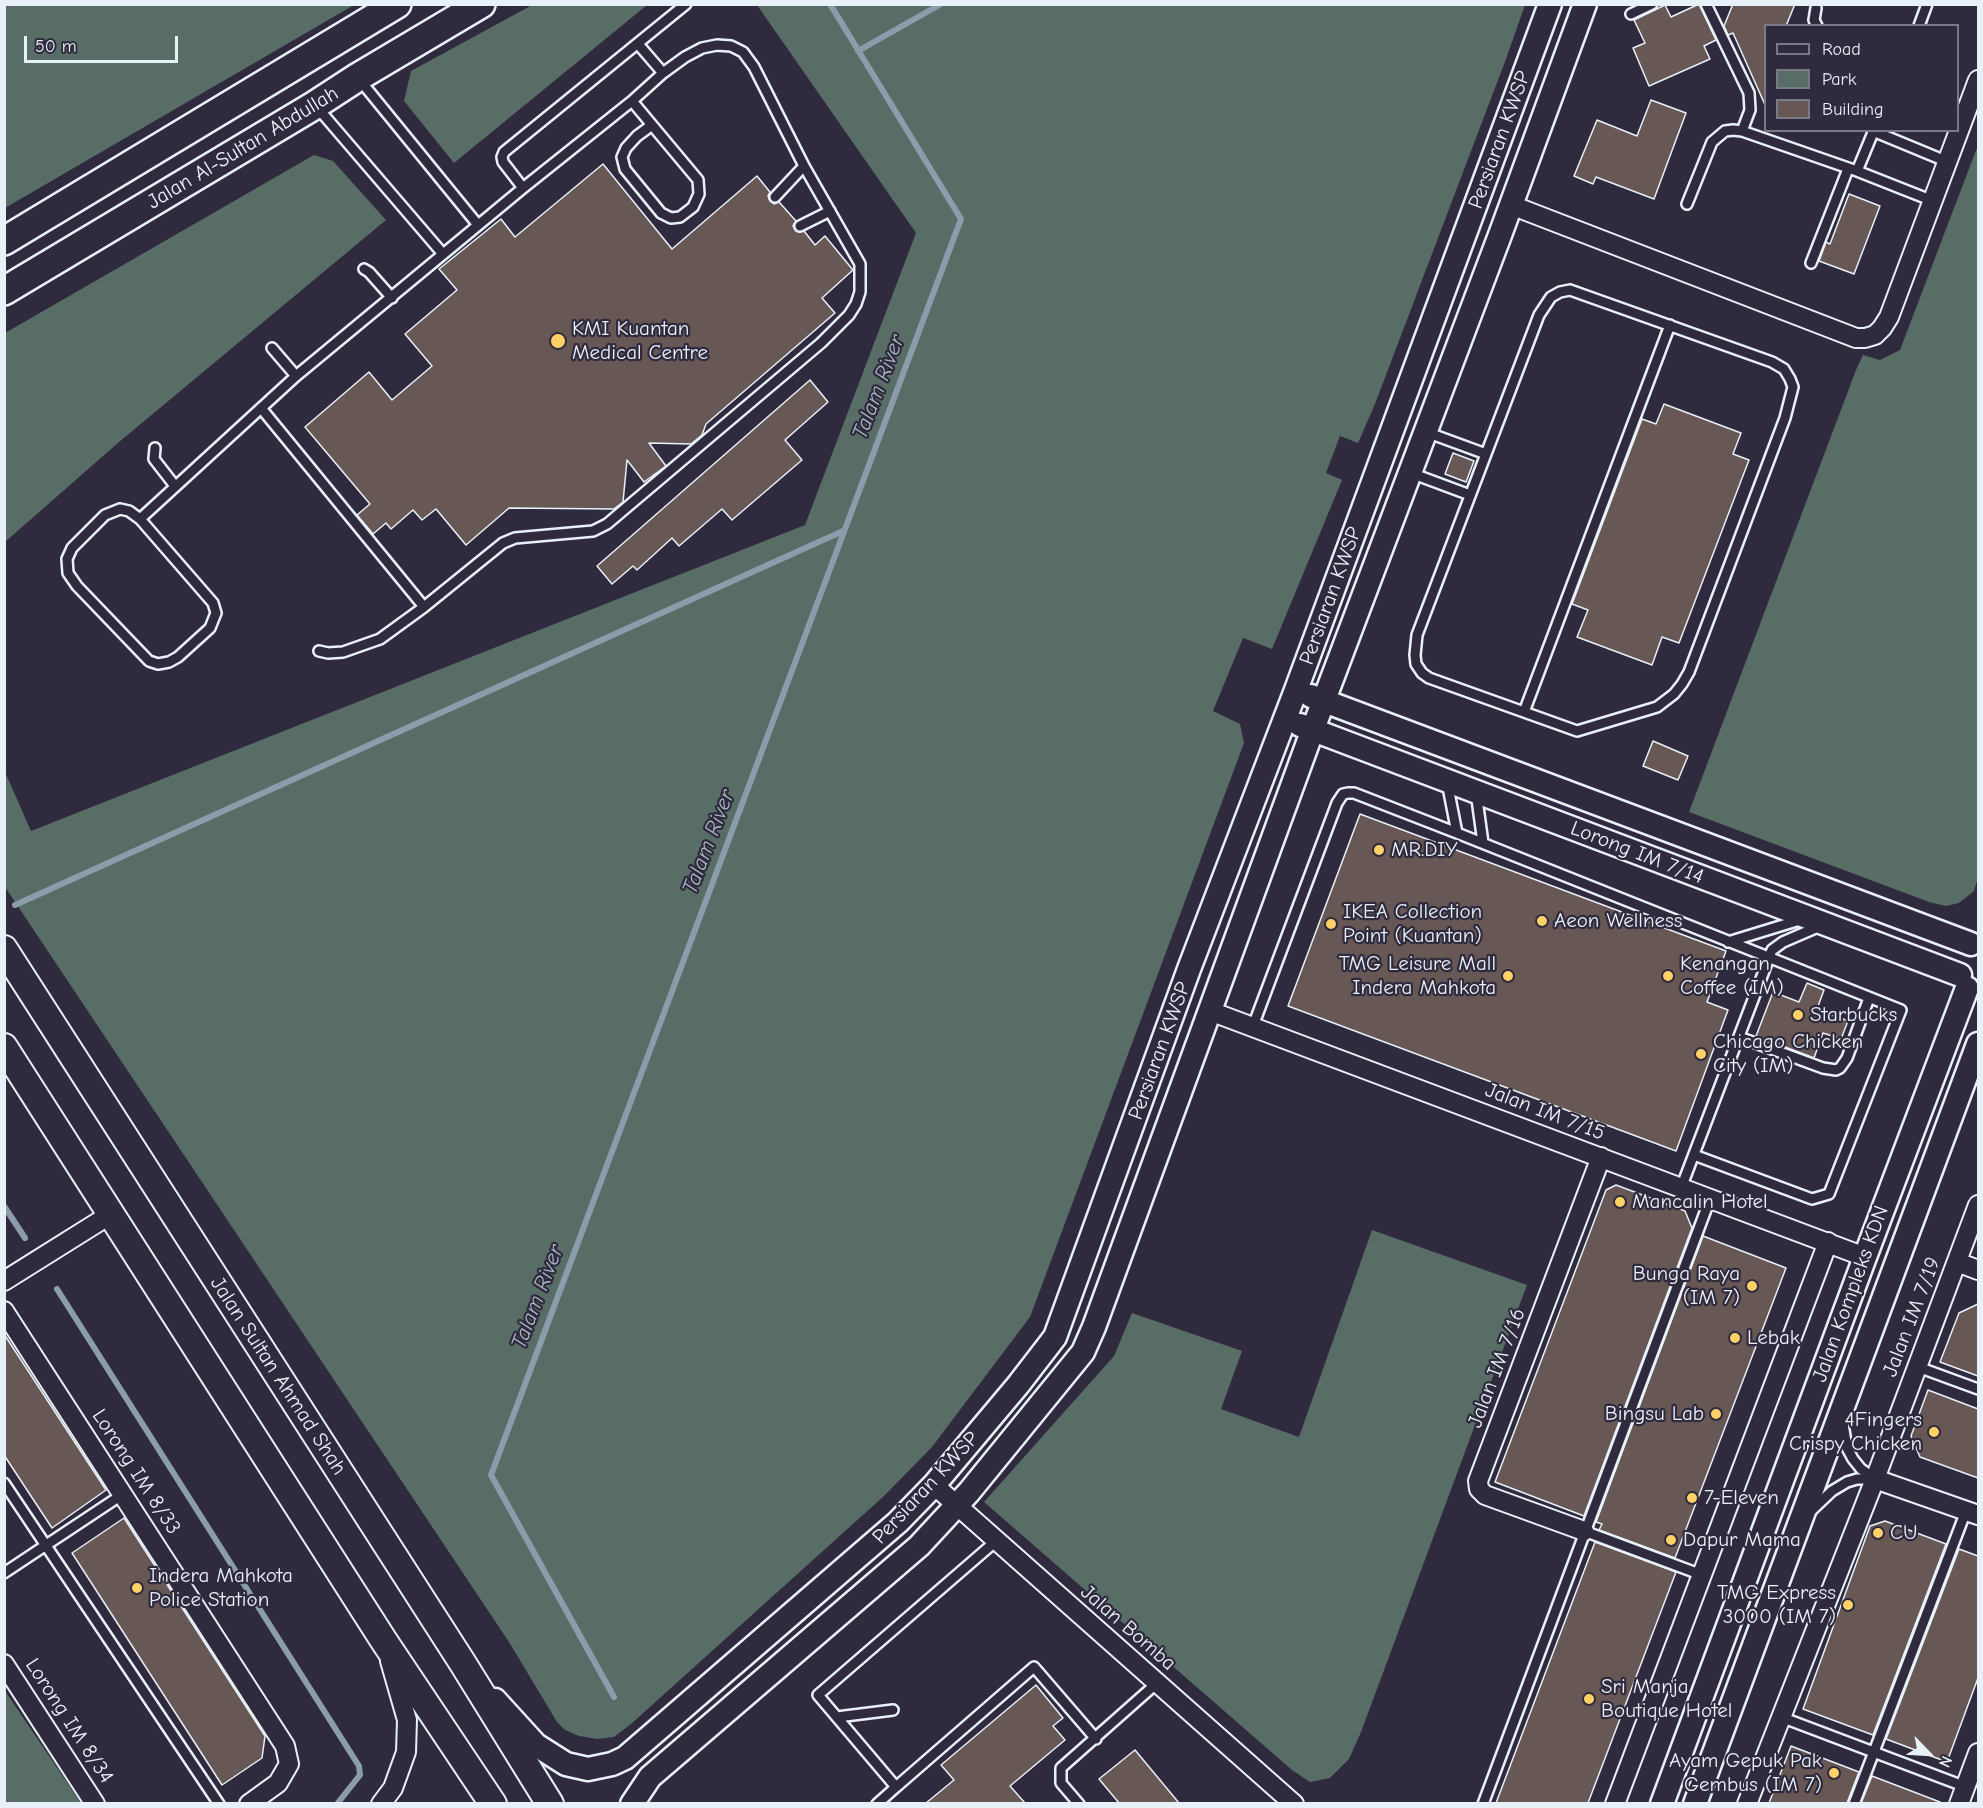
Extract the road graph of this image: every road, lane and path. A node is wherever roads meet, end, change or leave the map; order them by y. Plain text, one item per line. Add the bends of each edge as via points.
1 (397, 4) edge
2 (481, 4) edge
3 (686, 4) edge
4 (1550, 4) edge
5 (1585, 4) edge
6 (1652, 4) edge
7 (1706, 4) edge
8 (1928, 4) edge
9 (1816, 8) dead end
10 (1631, 14) dead end
11 (1816, 24) edge
12 (1920, 24) edge
13 (638, 44) junction
14 (663, 73) junction
15 (358, 77) junction
16 (1978, 80) edge
17 (632, 101) junction
18 (315, 105) junction
19 (652, 125) junction
20 (1742, 131) junction
21 (1873, 132) edge
22 (1876, 132) edge
23 (1959, 132) edge
24 (1959, 132) edge
25 (1948, 162) junction
26 (804, 166) junction
27 (1853, 170) junction
28 (523, 188) junction
29 (775, 197) dead end
30 (1933, 201) junction
31 (1687, 204) dead end
32 (1511, 205) junction
33 (830, 210) junction
34 (1469, 224) junction
35 (478, 225) junction
36 (800, 226) dead end
37 (1500, 236) junction
38 (4, 241) edge
39 (443, 254) junction
40 (1811, 263) dead end
41 (364, 269) dead end
42 (4, 291) edge
43 (392, 298) junction
44 (1670, 325) junction
45 (272, 348) dead end
46 (297, 376) junction
47 (261, 408) junction
48 (1426, 432) junction
49 (155, 448) dead end
50 (1486, 454) junction
51 (1411, 472) junction
52 (175, 486) junction
53 (1470, 495) junction
54 (140, 519) junction
55 (424, 607) junction
56 (319, 651) dead end
57 (1296, 690) junction
58 (1324, 701) junction
59 (1524, 712) junction
60 (1285, 719) junction
61 (1313, 729) junction
62 (1446, 780) junction
63 (1476, 791) junction
64 (1457, 833) junction
65 (1483, 843) junction
66 (1816, 921) junction
67 (1728, 942) junction
68 (1975, 942) edge
69 (4, 949) edge
70 (1769, 959) junction
71 (1189, 969) junction
72 (1221, 981) junction
73 (1969, 986) edge
74 (1869, 998) junction
75 (1210, 1011) junction
76 (1253, 1026) junction
77 (1739, 1036) junction
78 (1978, 1044) edge
79 (4, 1047) edge
80 (1694, 1155) junction
81 (1601, 1157) junction
82 (1681, 1188) junction
83 (1710, 1198) junction
84 (1978, 1205) edge
85 (111, 1214) junction
86 (1828, 1242) junction
87 (1865, 1257) junction
88 (1957, 1262) junction
89 (1978, 1270) edge
90 (4, 1281) edge
91 (4, 1311) edge
92 (1917, 1367) junction
93 (1978, 1389) edge
94 (1843, 1404) junction
95 (1875, 1479) junction
96 (4, 1483) edge
97 (934, 1485) junction
98 (123, 1494) junction
99 (956, 1506) junction
100 (1972, 1513) edge
101 (1799, 1524) junction
102 (1584, 1531) junction
103 (996, 1541) junction
104 (46, 1545) junction
105 (4, 1573) edge
106 (1702, 1575) junction
107 (384, 1641) junction
108 (462, 1662) junction
109 (4, 1664) edge
110 (1157, 1683) junction
111 (893, 1710) dead end
112 (837, 1717) junction
113 (1781, 1717) junction
114 (1096, 1739) junction
115 (1873, 1752) junction
116 (1978, 1753) edge
117 (896, 1786) junction
118 (1963, 1795) edge
119 (95, 1803) edge
120 (219, 1803) edge
121 (249, 1803) edge
122 (381, 1803) edge
123 (493, 1803) edge
124 (550, 1803) edge
125 (632, 1803) edge
126 (877, 1803) edge
127 (1079, 1803) edge
128 (1294, 1803) edge
129 (1483, 1803) edge
130 (1616, 1803) edge
131 (1662, 1803) edge
132 (1695, 1803) edge
133 (1748, 1803) edge
134 (1854, 1803) edge

1 - 38 main road, Jalan Al-Sultan Abdullah
2 - 15 main road, Jalan Al-Sultan Abdullah
3 - 13 lane
4 - 34 street, Persiaran KWSP
5 - 32 street, Persiaran KWSP
6 - 10 lane
7 - 20 lane via 1749,93 1750,110
8 - 12 lane
9 - 11 lane
13 - 14 lane
13 - 28 lane via 504,152 503,162
14 - 17 lane
14 - 26 lane via 702,48 731,46 743,52
15 - 18 main road, Jalan Al-Sultan Abdullah
15 - 35 lane
16 - 23 street
17 - 19 lane
17 - 28 lane
18 - 39 lane
18 - 42 main road, Jalan Al-Sultan Abdullah
19 - 19 lane via 698,180 699,194 693,207 680,217 661,213 625,168 622,157 626,148
20 - 27 lane
20 - 31 lane via 1725,131 1712,142
21 - 27 lane
22 - 25 lane
24 - 25 street
25 - 30 street
26 - 29 lane
26 - 33 lane
27 - 30 lane
27 - 40 lane
28 - 35 lane
30 - 32 street via 1889,317 1875,335 1865,338 1856,338
32 - 37 street, Persiaran KWSP
33 - 36 lane
33 - 55 lane via 860,264 861,278 856,304 838,328 607,524 593,531 515,538 503,543
34 - 37 street
34 - 57 street, Persiaran KWSP
35 - 39 lane
37 - 48 street, Persiaran KWSP
39 - 43 lane
41 - 43 lane
43 - 46 lane
44 - 50 lane via 1580,292 1570,290 1551,297 1539,315
44 - 59 lane
44 - 59 lane via 1784,369 1793,387 1781,429 1689,672 1674,694 1657,706 1577,731
45 - 46 lane
46 - 47 lane
47 - 52 lane
47 - 55 lane
48 - 50 lane
48 - 51 street, Persiaran KWSP
49 - 52 lane via 154,459
50 - 53 lane
51 - 53 lane
51 - 58 street, Persiaran KWSP
52 - 54 lane
53 - 59 lane via 1417,635 1416,664 1429,678
54 - 54 lane via 213,603 216,613 210,628 178,657 158,664 149,661 68,573 67,559 72,548 105,515 120,508
55 - 56 lane via 380,639 344,652
57 - 58 street, Lorong IM 7/14
57 - 60 street, Persiaran KWSP
58 - 61 street, Persiaran KWSP
58 - 68 street, Lorong IM 7/14
60 - 61 street, Lorong IM 7/14
60 - 71 street, Persiaran KWSP
61 - 62 street, Lorong IM 7/14
61 - 72 street, Persiaran KWSP
62 - 63 street, Lorong IM 7/14
62 - 64 lane
63 - 65 lane
63 - 66 street, Lorong IM 7/14
64 - 65 lane
64 - 76 lane via 1354,793 1344,794 1337,803
65 - 67 lane
66 - 67 lane
66 - 70 lane via 1773,950
66 - 73 street, Lorong IM 7/14
67 - 70 lane
68 - 73 street, Jalan Kompleks KDN via 1961,957
69 - 108 main road, Jalan Sultan Ahmad Shah
70 - 74 lane
70 - 77 lane
71 - 72 street
71 - 97 street, Persiaran KWSP via 1055,1337
72 - 75 street, Persiaran KWSP
73 - 87 street, Jalan Kompleks KDN
74 - 77 lane via 1847,1058 1836,1070
74 - 80 lane via 1901,1010 1829,1194 1812,1199
75 - 76 street, Jalan IM 7/15
75 - 99 street, Persiaran KWSP via 1085,1346
76 - 81 street, Jalan IM 7/15
77 - 80 lane
78 - 94 street, Jalan Kompleks KDN
79 - 85 main road
80 - 82 lane
81 - 82 street, Jalan IM 7/15
81 - 102 street, Jalan IM 7/16 via 1478,1481 1485,1495
82 - 83 street, Jalan IM 7/15
83 - 86 street, Jalan IM 7/15
83 - 102 lane
84 - 88 street, Jalan IM 7/19
85 - 90 street
85 - 107 main road
86 - 87 street, Jalan IM 7/15
86 - 106 street
87 - 131 street, Jalan Kompleks KDN
88 - 89 street
88 - 92 street, Jalan IM 7/19
91 - 98 street, Lorong IM 8/33
92 - 93 lane
92 - 95 street, Jalan IM 7/19
94 - 95 lane via 1847,1448 1861,1469
94 - 101 street, Jalan Kompleks KDN
95 - 100 street
95 - 101 lane via 1857,1479 1838,1487
95 - 113 street, Jalan IM 7/19
96 - 104 lane
97 - 99 street, Jalan Bomba
97 - 108 street, Persiaran KWSP via 873,1546 635,1750 612,1764 588,1769 566,1764 547,1753 520,1729
98 - 104 lane
98 - 121 street, Lorong IM 8/33 via 285,1746 289,1764 278,1783
99 - 103 street, Jalan Bomba
99 - 125 street, Persiaran KWSP via 907,1557 650,1777
100 - 115 lane
101 - 132 street, Jalan Kompleks KDN
102 - 106 lane
102 - 129 lane
103 - 110 street, Jalan Bomba
103 - 112 lane via 818,1695
104 - 105 lane
104 - 120 lane
106 - 130 street
107 - 122 street via 407,1720 406,1752 393,1788
107 - 123 main road
108 - 124 main road, Jalan Sultan Ahmad Shah
109 - 119 street, Lorong IM 8/34
110 - 114 lane
110 - 128 street, Jalan Bomba
111 - 112 lane
112 - 117 lane
113 - 115 lane
113 - 133 street, Jalan IM 7/19
114 - 117 lane via 1034,1667
114 - 127 lane via 1061,1768 1061,1783
115 - 118 lane
115 - 134 lane
116 - 118 street
117 - 126 lane

